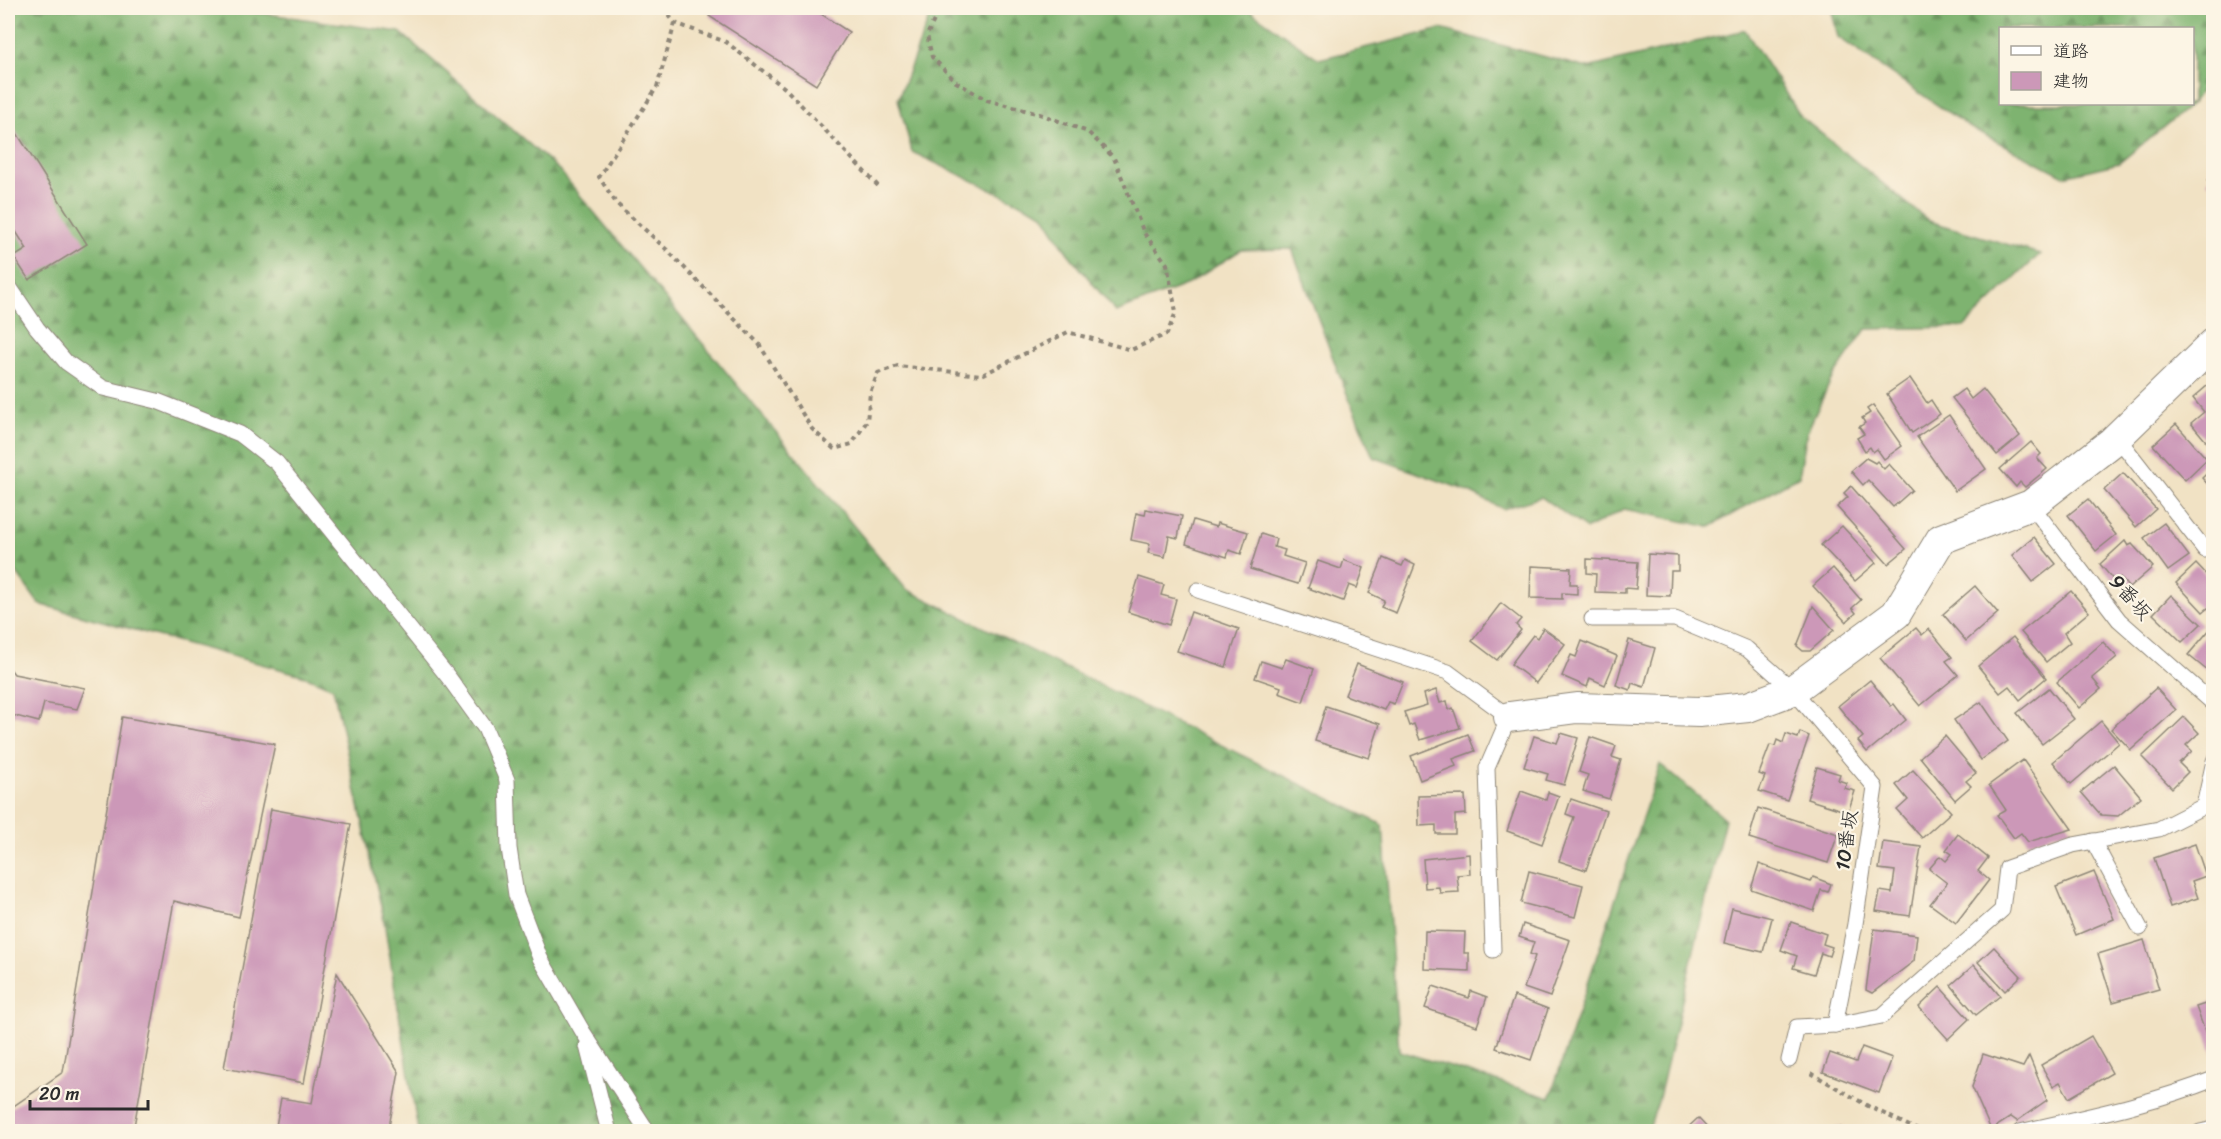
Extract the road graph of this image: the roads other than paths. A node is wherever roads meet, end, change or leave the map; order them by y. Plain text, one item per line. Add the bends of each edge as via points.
1 (8, 285) edge
2 (2214, 343) edge
3 (2117, 437) junction
4 (2031, 505) junction
5 (2205, 550) dead end
6 (1198, 590) dead end
7 (1592, 619) dead end
8 (1793, 690) junction
9 (2214, 704) edge
10 (1509, 717) junction
11 (2214, 761) edge
12 (2093, 841) junction
13 (2140, 928) dead end
14 (1493, 950) dead end
15 (1835, 1025) junction
16 (583, 1032) junction
17 (1789, 1060) road end
18 (2214, 1079) edge
19 (2214, 1129) edge
20 (609, 1131) edge
21 (648, 1131) edge
22 (2020, 1131) edge
23 (2200, 1131) edge

1 - 16 lane via 66,362 103,388 157,401 240,434 277,463 448,678 485,728 507,780 509,848 516,894 540,958
2 - 3 street
3 - 4 street
3 - 5 lane
4 - 8 street via 1941,539 1896,614
4 - 9 lane, 9番坂 via 2119,620
6 - 10 lane via 1448,672
7 - 8 lane, 10番坂 via 1675,619 1747,649
8 - 10 street via 1748,707 1709,711 1577,708
8 - 15 lane, 10番坂 via 1875,787
10 - 14 lane via 1487,768
11 - 12 lane via 2204,806 2159,829
12 - 13 lane
12 - 15 lane via 2007,868 2002,910 1882,1016
15 - 17 lane via 1797,1027
16 - 20 lane
16 - 21 lane
18 - 22 lane via 2138,1104
19 - 23 lane

